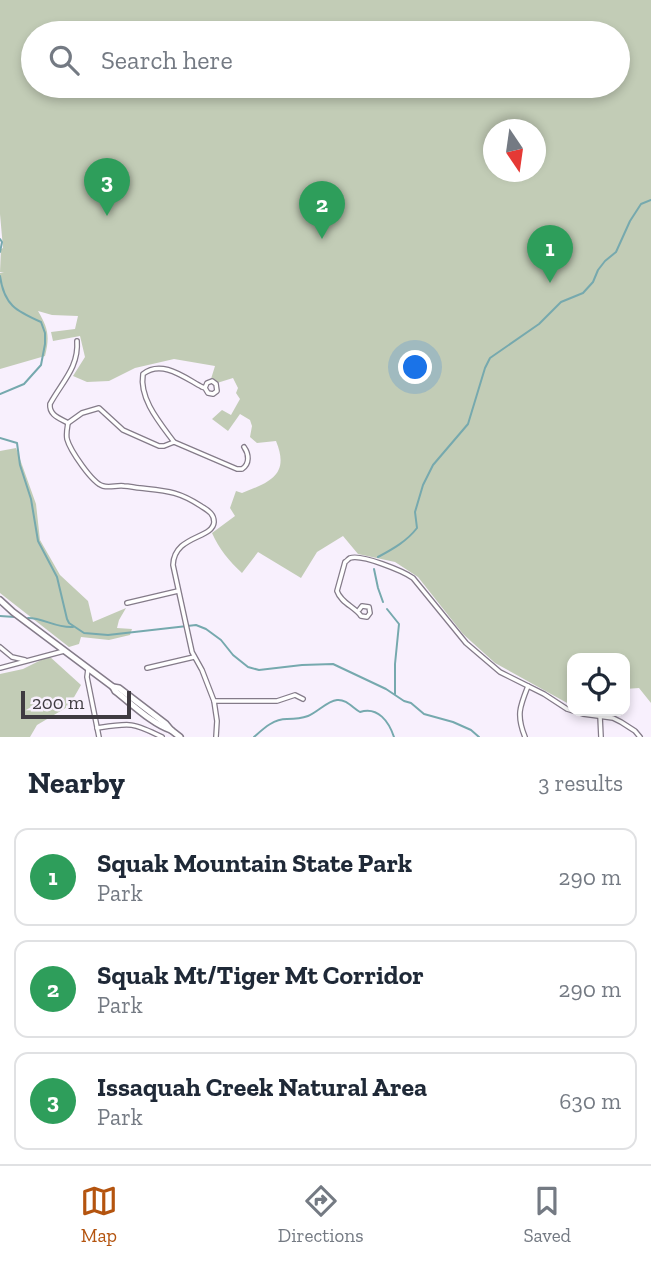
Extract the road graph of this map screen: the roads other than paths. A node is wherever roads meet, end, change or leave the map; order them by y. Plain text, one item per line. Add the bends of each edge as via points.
1 (77, 341) dead end
2 (205, 388) dead end
3 (68, 424) junction
4 (174, 442) junction
5 (244, 447) dead end
6 (178, 591) junction
7 (0, 600) edge
8 (127, 603) dead end
9 (359, 610) dead end
10 (0, 647) edge
11 (64, 651) junction
12 (194, 657) junction
13 (27, 661) junction
14 (0, 668) edge
15 (147, 668) dead end
16 (88, 669) junction
17 (528, 686) junction
18 (303, 699) dead end
19 (214, 701) junction
20 (567, 708) edge
21 (600, 716) joint
22 (97, 728) junction
23 (146, 729) junction
24 (99, 737) edge
25 (145, 737) edge
26 (162, 737) edge
27 (180, 737) edge
28 (216, 737) edge
29 (525, 737) edge
30 (601, 737) edge
31 (640, 737) edge

1 - 3 street via 75,363 50,404 51,413
2 - 4 street via 168,370 143,374 146,399
3 - 4 street via 99,408 127,432 159,446
3 - 6 street via 68,442 100,485 169,491 212,514 212,528 175,553
4 - 5 street via 240,469 247,461
6 - 8 street
6 - 12 street
7 - 11 main road
9 - 17 street via 337,592 345,562 354,558 404,572 466,643 500,672
10 - 13 street
11 - 13 street
11 - 16 main road
12 - 15 street
12 - 19 street
13 - 14 street
16 - 22 street
16 - 27 main road
17 - 20 street
17 - 29 street via 519,714
18 - 19 street via 295,695 277,701
19 - 28 street
21 - 30 street
21 - 31 street via 621,722
22 - 23 street via 131,724
22 - 24 street
23 - 25 street
23 - 26 street

